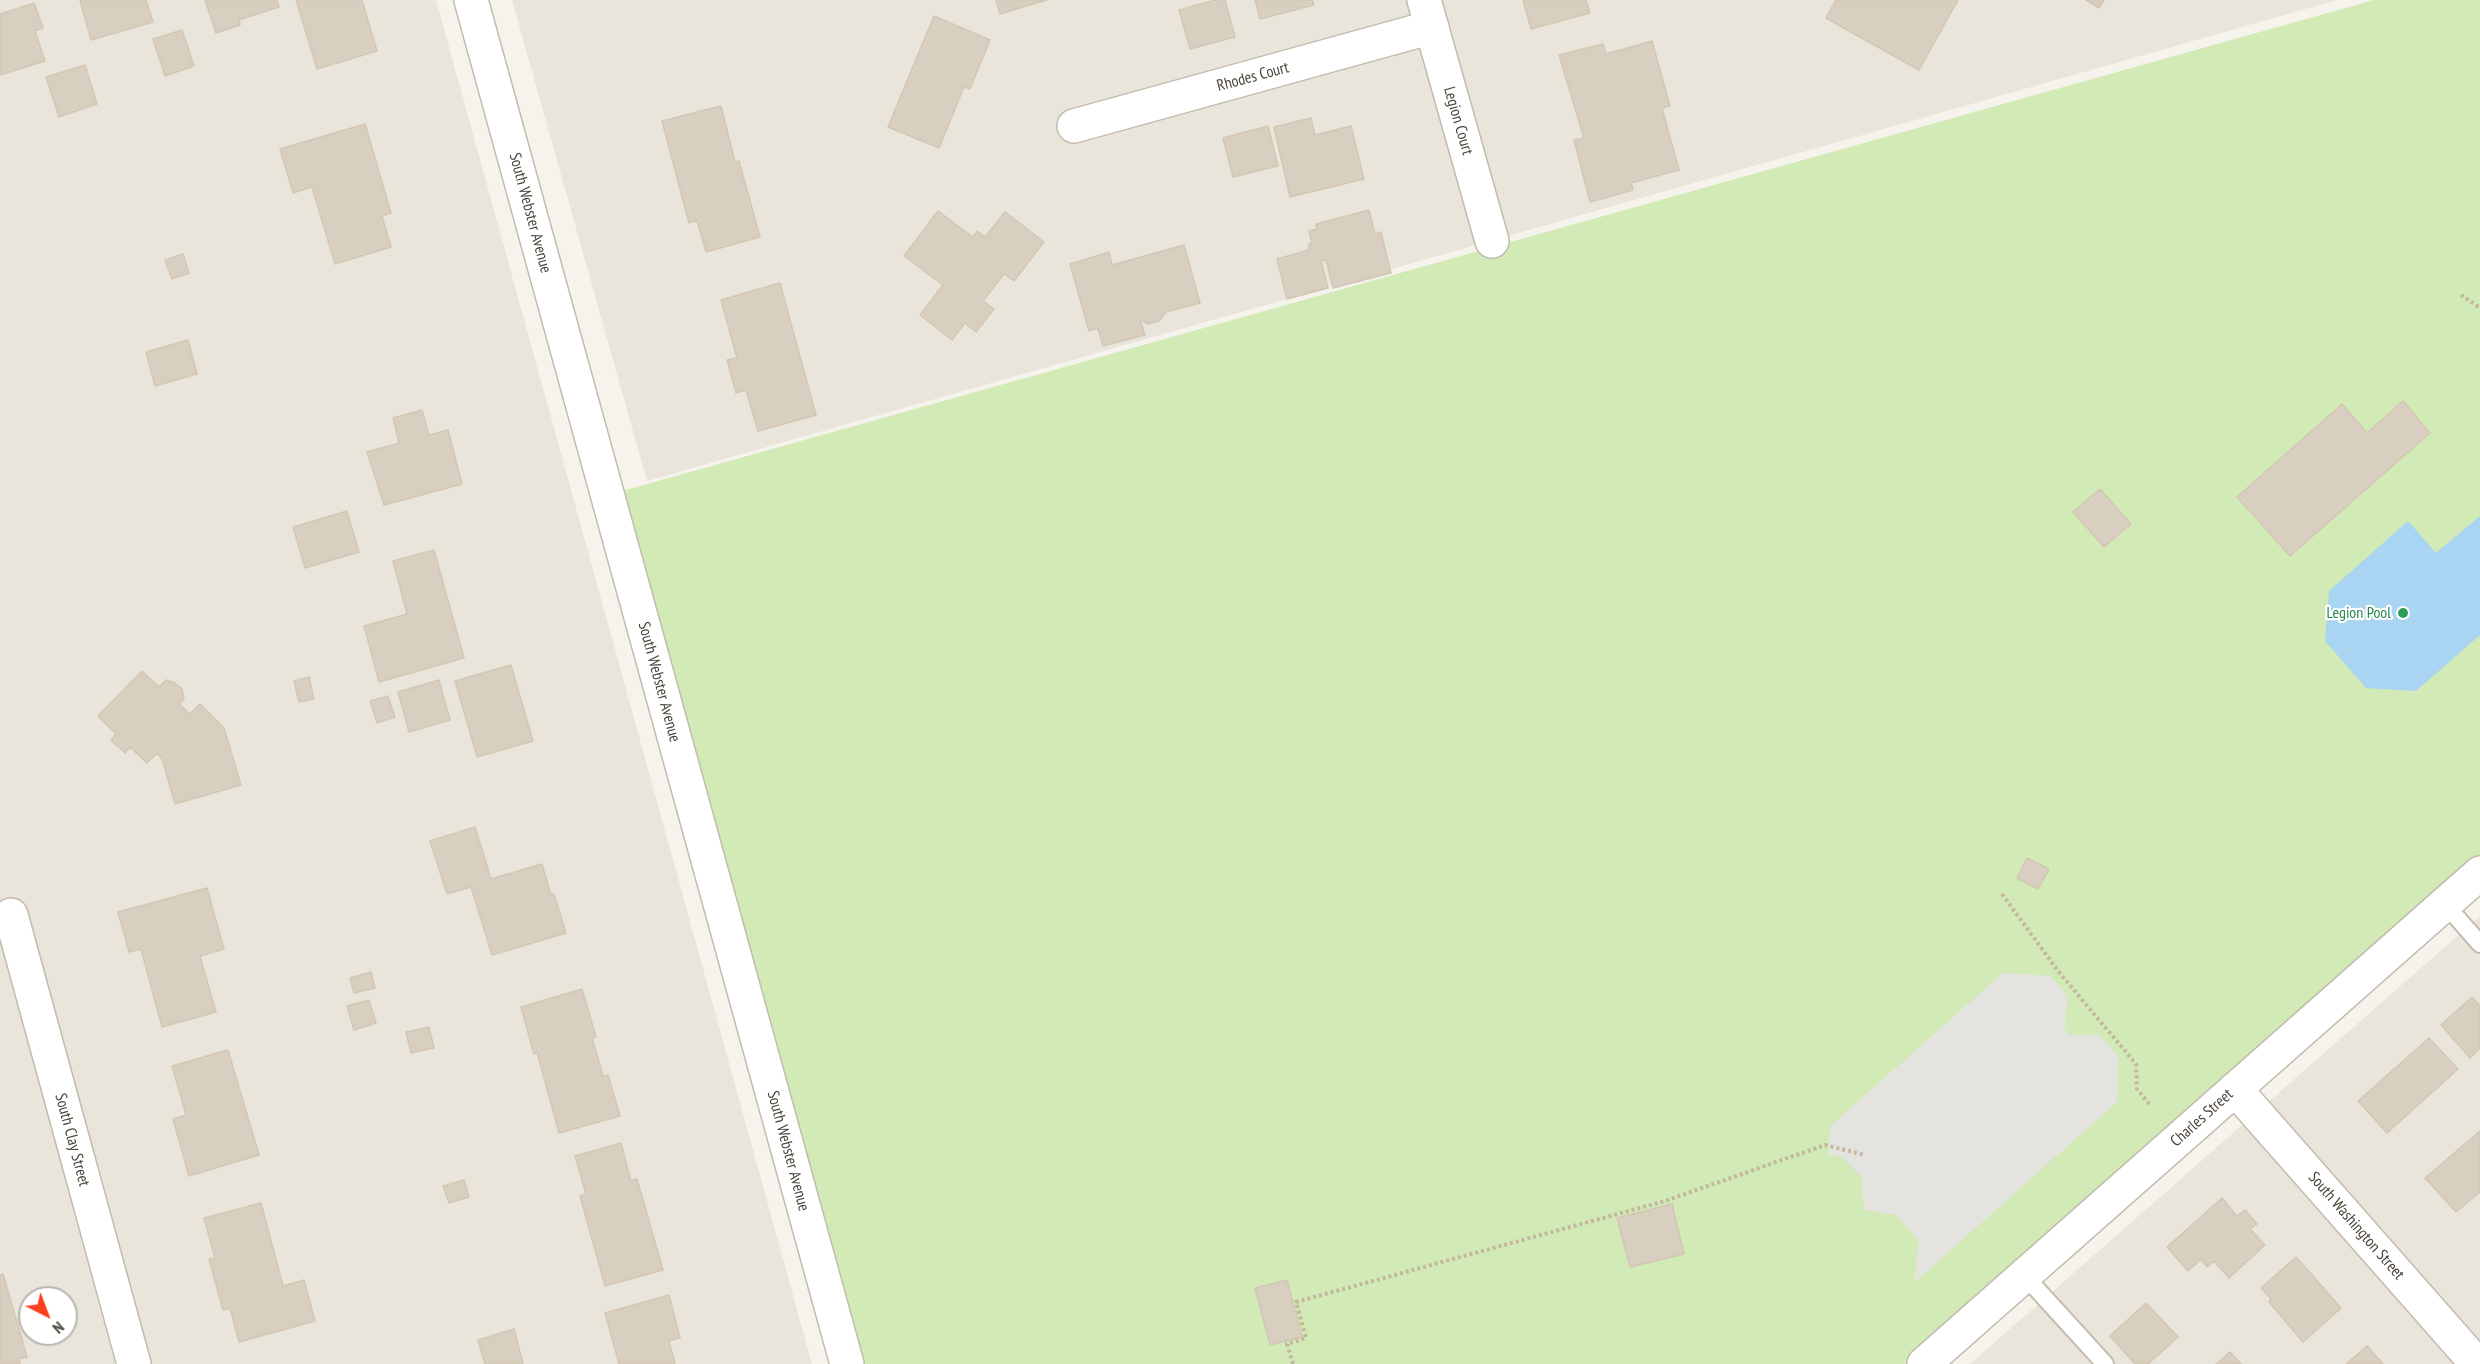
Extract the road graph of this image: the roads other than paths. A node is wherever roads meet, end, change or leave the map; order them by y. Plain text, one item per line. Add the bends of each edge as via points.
1 (471, 0) edge
2 (1428, 14) edge
3 (1074, 126) dead end
4 (1492, 241) dead end
5 (2480, 873) edge
6 (2445, 904) junction
7 (11, 915) dead end
8 (2480, 944) edge
9 (2235, 1089) junction
10 (2024, 1275) junction
11 (134, 1364) edge
12 (847, 1364) edge
13 (1924, 1364) edge
14 (2105, 1364) edge
15 (2477, 1364) edge

1 - 12 street, South Webster Avenue
2 - 3 street, Rhodes Court
2 - 4 street, Legion Court
5 - 6 street, Charles Street
6 - 8 lane
6 - 9 street, Charles Street
7 - 11 street, South Clay Street
9 - 10 street, Charles Street
9 - 15 street, South Washington Street
10 - 13 street, Charles Street
10 - 14 lane

